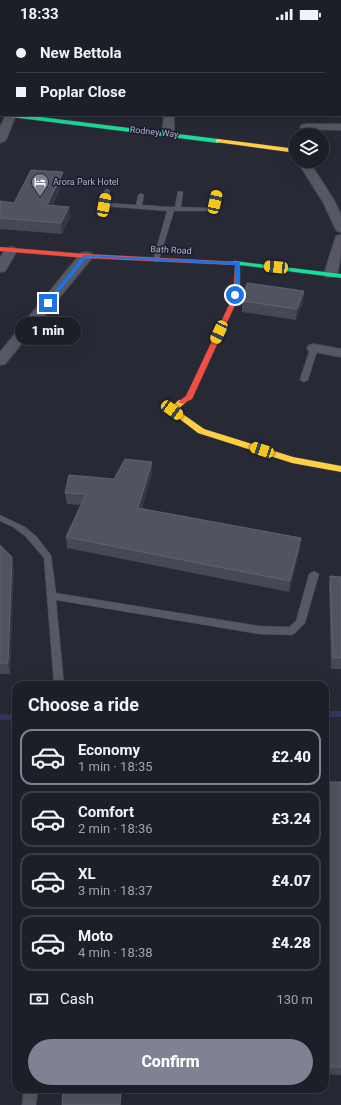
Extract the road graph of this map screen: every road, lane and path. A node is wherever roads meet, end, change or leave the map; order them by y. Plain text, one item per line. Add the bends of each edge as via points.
1 (11, 116) edge
2 (19, 116) edge
3 (169, 116) edge
4 (305, 116) edge
5 (341, 127) edge
6 (306, 128) edge
7 (329, 128) edge
8 (168, 134) junction
9 (1, 138) edge
10 (289, 150) edge
11 (309, 168) edge
12 (106, 191) dead end
13 (180, 192) dead end
14 (216, 193) dead end
15 (141, 195) dead end
16 (335, 202) edge
17 (139, 207) junction
18 (174, 209) junction
19 (341, 228) edge
20 (341, 239) edge
21 (6, 250) edge
22 (86, 256) junction
23 (156, 260) junction
24 (238, 263) junction
25 (0, 268) edge
26 (336, 275) edge
27 (314, 348) joint
28 (341, 353) edge
29 (0, 361) edge
30 (304, 380) dead end
31 (341, 469) edge
32 (0, 518) edge
33 (314, 574) dead end
34 (51, 596) junction
35 (58, 681) edge
36 (30, 1093) edge
37 (29, 1105) edge

1 - 9 street
2 - 8 street, Rodney Way
3 - 8 street
4 - 6 street
5 - 7 street
8 - 10 street, Rodney Way
11 - 16 street
12 - 17 lane via 104,205
13 - 18 lane
14 - 18 lane via 213,210
15 - 17 lane
16 - 19 street
17 - 18 lane
18 - 23 lane
20 - 26 street
21 - 22 street, Bath Road
21 - 25 street
22 - 23 street, Bath Road
22 - 29 street
23 - 24 street, Bath Road
24 - 26 street, Bath Road
24 - 31 street via 237,285 232,305 189,397 172,410 201,431 292,460
27 - 28 street
27 - 30 lane
32 - 34 lane via 23,528 36,540 48,557
33 - 34 lane via 300,623 291,631 259,630
34 - 35 lane
36 - 37 lane

